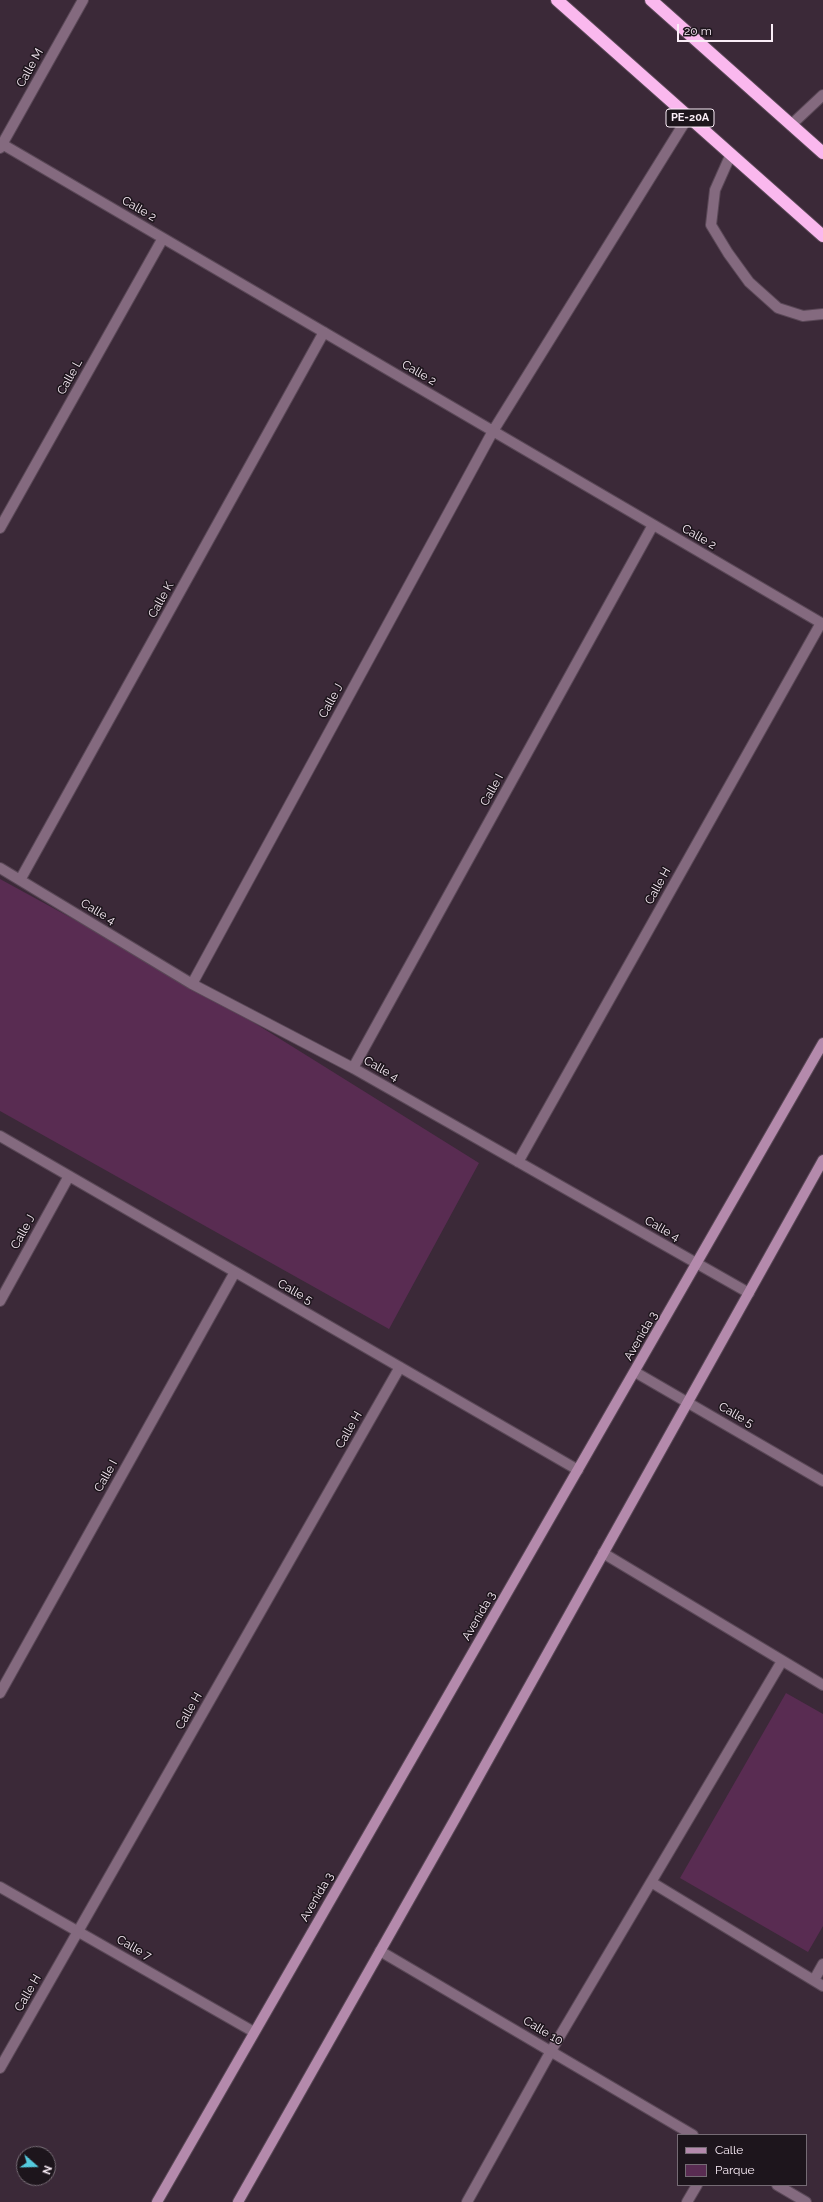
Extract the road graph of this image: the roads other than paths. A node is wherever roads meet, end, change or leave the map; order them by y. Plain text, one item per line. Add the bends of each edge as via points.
1 (83, 0) edge
2 (557, 0) edge
3 (651, 0) edge
4 (823, 95) edge
5 (688, 117) junction
6 (791, 125) junction
7 (1, 146) edge
8 (823, 153) edge
9 (731, 154) junction
10 (823, 236) edge
11 (163, 238) junction
12 (823, 314) edge
13 (324, 332) junction
14 (494, 431) junction
15 (653, 525) junction
16 (0, 528) edge
17 (822, 623) edge
18 (0, 868) edge
19 (20, 880) junction
20 (192, 984) junction
21 (823, 1043) edge
22 (353, 1068) junction
23 (0, 1136) edge
24 (823, 1160) edge
25 (518, 1162) junction
26 (69, 1176) junction
27 (697, 1264) junction
28 (234, 1272) junction
29 (749, 1292) junction
30 (0, 1301) edge
31 (400, 1367) junction
32 (635, 1372) junction
33 (687, 1402) junction
34 (578, 1470) junction
35 (823, 1481) edge
36 (603, 1553) junction
37 (782, 1661) junction
38 (823, 1685) edge
39 (0, 1693) edge
40 (651, 1882) junction
41 (0, 1887) edge
42 (78, 1931) junction
43 (380, 1951) junction
44 (823, 1964) edge
45 (814, 1980) junction
46 (823, 1986) edge
47 (254, 2032) junction
48 (551, 2051) junction
49 (0, 2068) edge
50 (691, 2134) edge
51 (695, 2186) edge
52 (780, 2186) edge
53 (157, 2202) edge
54 (238, 2202) edge
55 (467, 2202) edge
56 (687, 2202) edge
57 (806, 2202) edge

1 - 7 street, Calle M
2 - 5 highway, PE-20A
3 - 6 highway
4 - 6 street
5 - 9 highway, PE-20A
5 - 14 street, Calle J
6 - 8 highway
7 - 11 street, Calle 2
9 - 10 highway, PE-20A
9 - 12 street via 715,190 711,225 749,282 778,308 803,316
11 - 13 street, Calle 2
11 - 16 street, Calle L
13 - 14 street, Calle 2
13 - 19 street, Calle K
14 - 15 street, Calle 2
14 - 20 street, Calle J
15 - 17 street, Calle 2
15 - 22 street, Calle I
17 - 25 street, Calle H
18 - 19 street, Calle 4
19 - 20 street, Calle 4
20 - 22 street, Calle 4
21 - 27 street, Avenida 3
22 - 25 street, Calle 4
23 - 26 street, Calle 5
24 - 29 street
25 - 27 street, Calle 4
26 - 28 street, Calle 5
26 - 30 street, Calle J
27 - 29 street, Calle 4
27 - 32 street, Avenida 3
28 - 31 street, Calle 5
28 - 39 street, Calle I
29 - 33 street
31 - 34 street, Calle 5
31 - 42 street, Calle H
32 - 33 street, Calle 5
32 - 34 street, Avenida 3
33 - 35 street, Calle 5
33 - 36 street
34 - 47 street, Avenida 3
36 - 37 street
36 - 43 street
37 - 38 street
37 - 40 street
40 - 45 street
40 - 48 street
41 - 42 street, Calle 7
42 - 47 street, Calle 7
42 - 49 street, Calle H
43 - 48 street, Calle 10
43 - 54 street
44 - 45 street
45 - 46 street
47 - 53 street, Avenida 3
48 - 50 street, Calle 10
48 - 55 street
51 - 56 street
52 - 57 street

